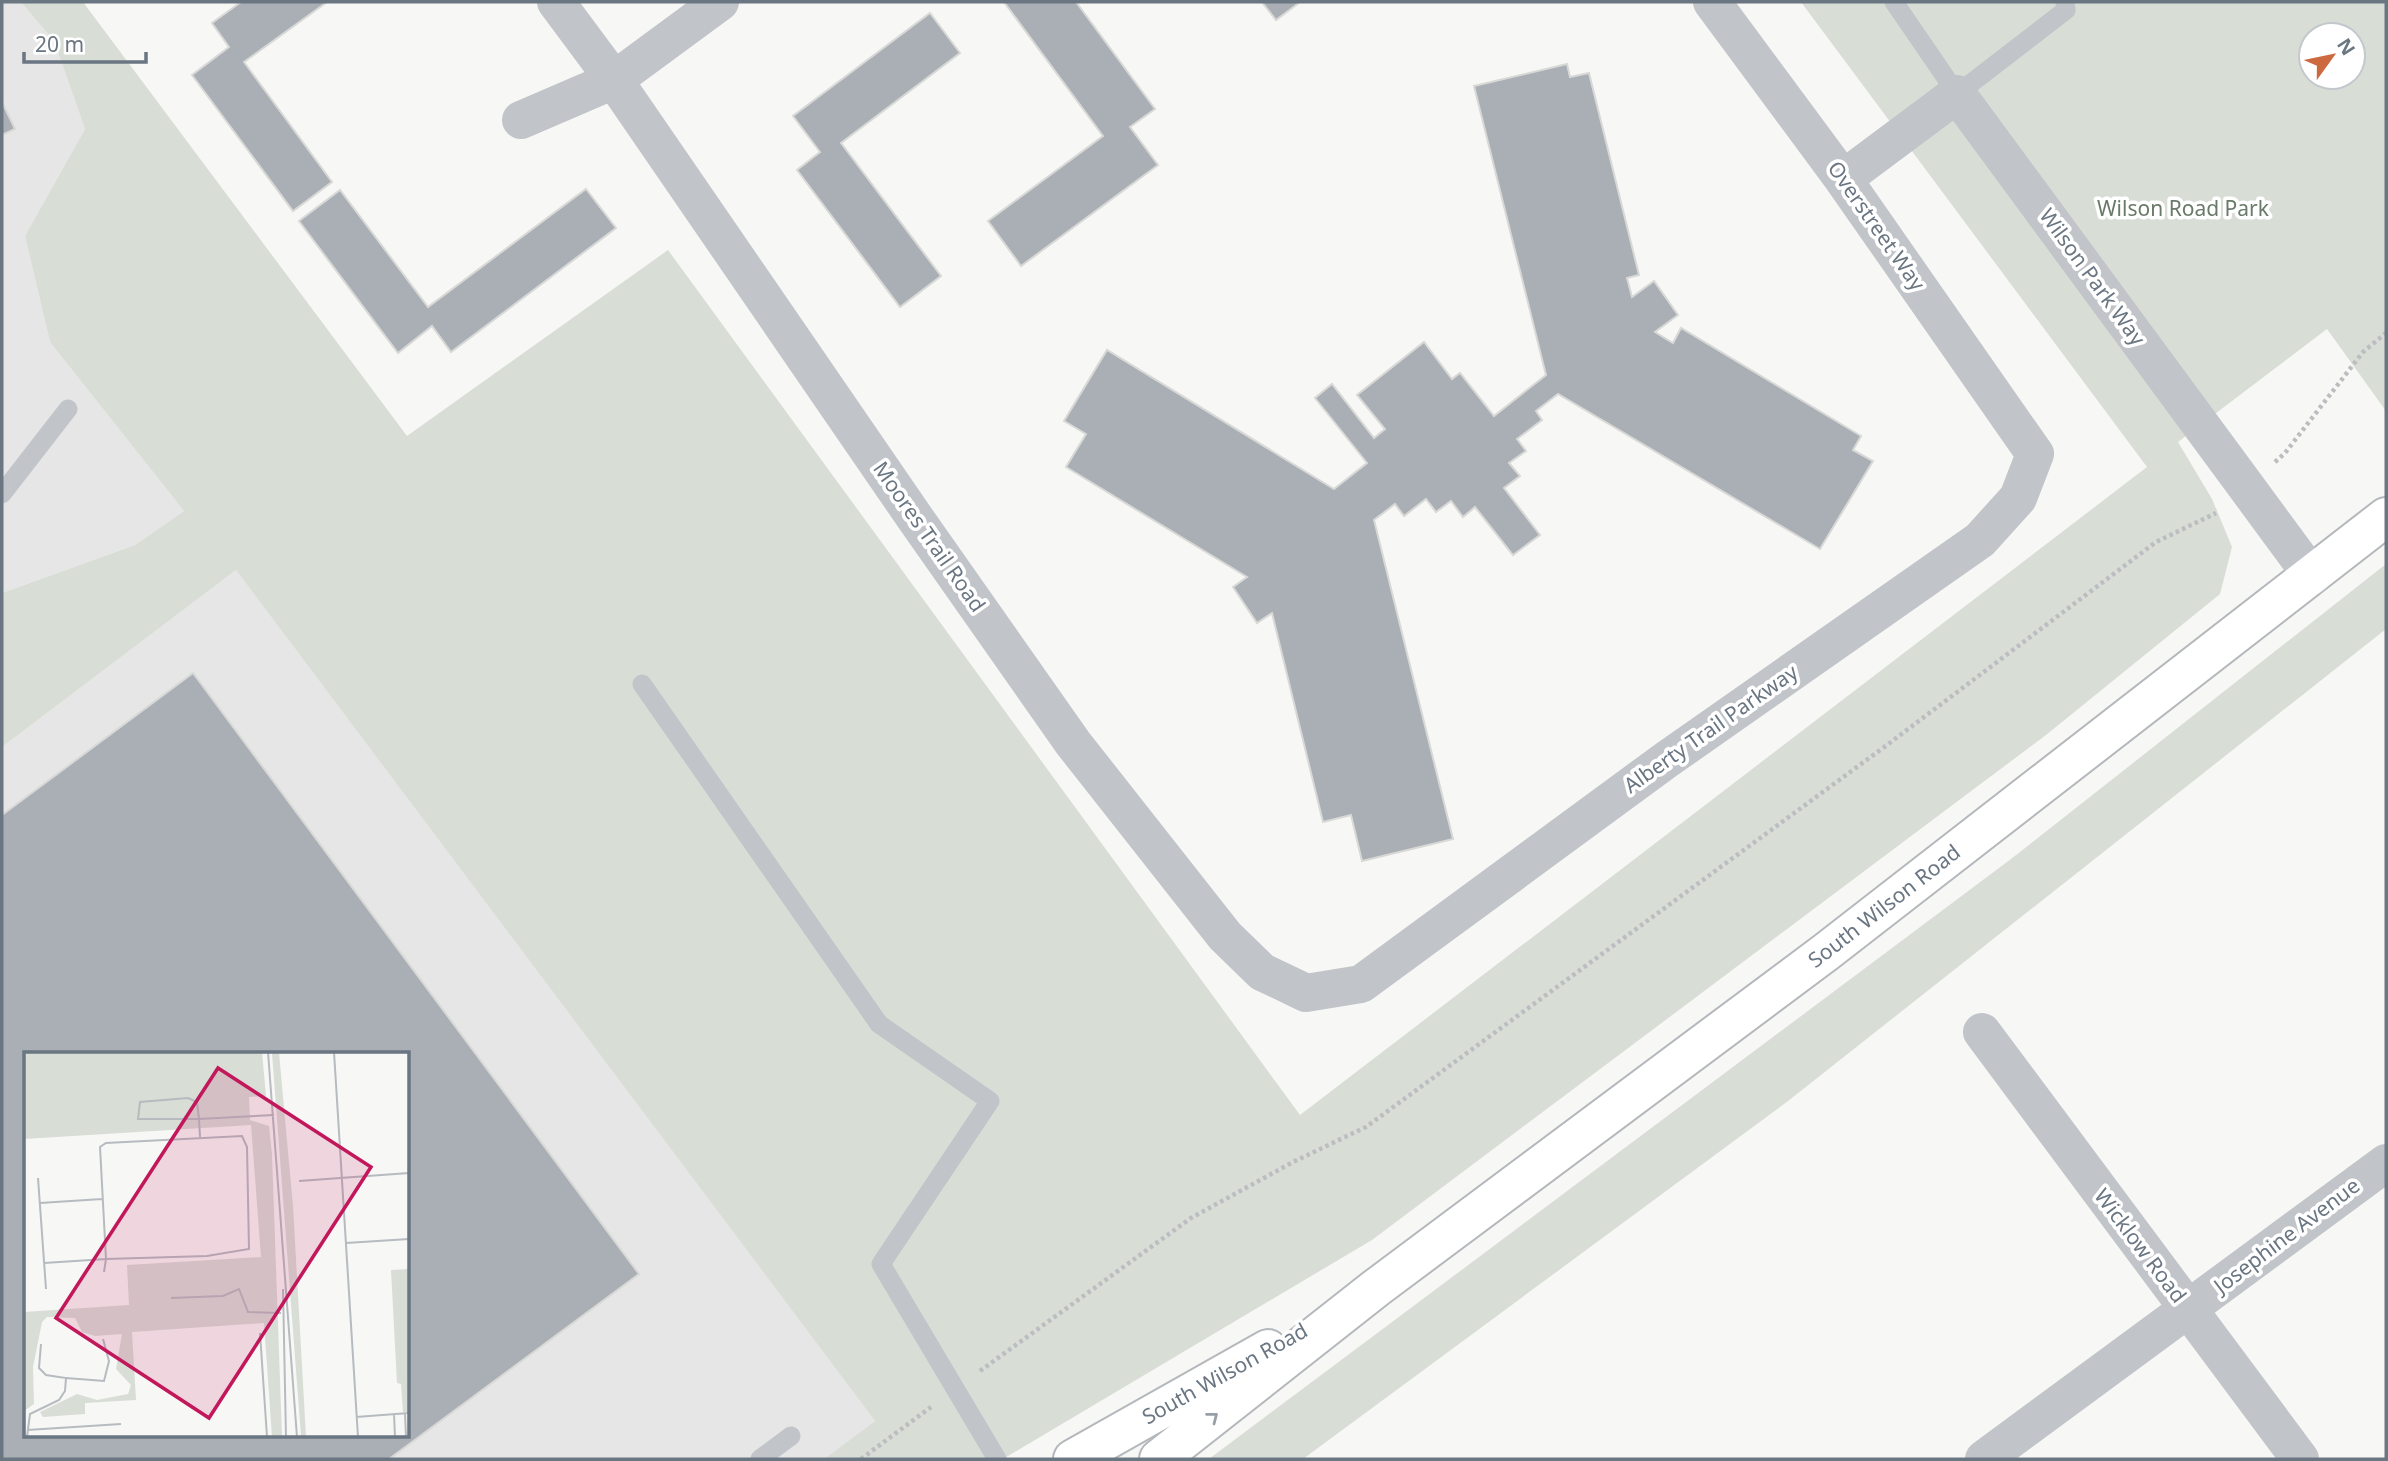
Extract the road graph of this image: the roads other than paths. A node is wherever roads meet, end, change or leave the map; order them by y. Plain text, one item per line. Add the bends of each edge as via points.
1 (556, 2) edge
2 (720, 2) edge
3 (1712, 2) edge
4 (1894, 2) edge
5 (2065, 2) edge
6 (614, 80) junction
7 (1957, 94) junction
8 (521, 120) dead end
9 (1843, 179) junction
10 (68, 409) dead end
11 (2035, 454) joint
12 (2, 494) edge
13 (2386, 517) edge
14 (2312, 576) junction
15 (642, 684) dead end
16 (1361, 985) joint
17 (1982, 1032) dead end
18 (2386, 1163) edge
19 (1376, 1288) junction
20 (2187, 1310) junction
21 (791, 1436) dead end
22 (760, 1459) edge
23 (996, 1459) edge
24 (1073, 1459) edge
25 (1159, 1459) edge
26 (1984, 1459) edge
27 (2300, 1459) edge

1 - 6 street, Moores Trail Road
2 - 6 street
3 - 9 street, Overstreet Way
4 - 7 lane
5 - 7 lane via 2066,9
6 - 8 street
6 - 16 street, Moores Trail Road via 1073,743 1225,936 1262,972 1306,993
7 - 9 street
7 - 14 street, Wilson Park Way
9 - 11 street, Overstreet Way
10 - 12 lane
11 - 16 street, Alberty Trail Parkway via 2018,498 1979,540 1666,760
13 - 14 main road, South Wilson Road
14 - 19 main road, South Wilson Road via 1837,944
15 - 23 lane via 879,1024 990,1101 881,1264
17 - 20 street, Wicklow Road
18 - 20 street, Josephine Avenue
19 - 24 main road, South Wilson Road
25 -> 19 main road, South Wilson Road
20 - 26 street, Josephine Avenue
20 - 27 street, Wicklow Road
21 - 22 lane

